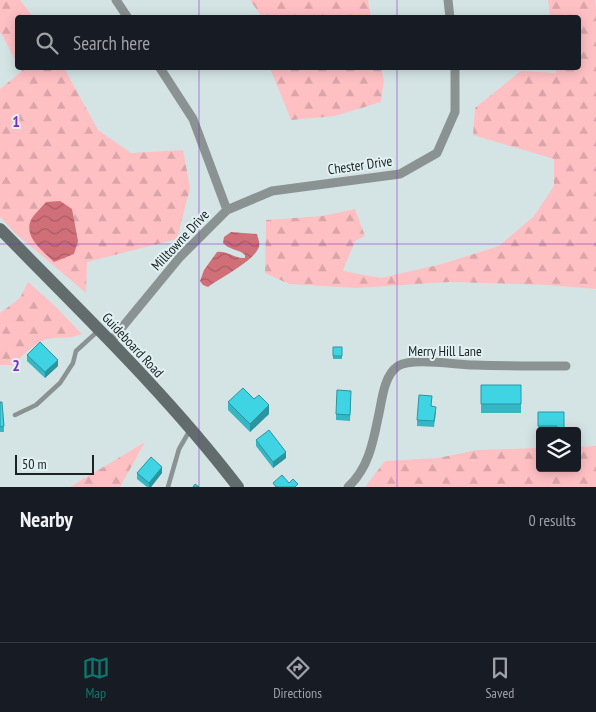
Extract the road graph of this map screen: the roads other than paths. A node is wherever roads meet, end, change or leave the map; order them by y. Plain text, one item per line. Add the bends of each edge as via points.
1 (116, 0) edge
2 (448, 0) edge
3 (126, 15) edge
4 (450, 15) edge
5 (161, 70) edge
6 (455, 70) edge
7 (227, 210) junction
8 (0, 228) edge
9 (99, 330) junction
10 (110, 342) junction
11 (566, 366) dead end
12 (15, 415) dead end
13 (191, 429) junction
14 (168, 487) edge
15 (238, 487) edge
16 (348, 487) edge

1 - 3 street
2 - 4 street
5 - 7 street, Milltowne Drive via 193,119
6 - 7 street, Chester Drive via 455,112 436,153 400,174 272,191
7 - 10 street, Milltowne Drive via 180,256
8 - 9 street, Guideboard Road
9 - 10 street, Guideboard Road
9 - 12 lane via 76,351 73,363 60,383 36,405
10 - 13 street, Guideboard Road
11 - 16 street, Merry Hill Lane via 419,362 398,366 386,384 368,458 361,473
13 - 14 lane via 179,449
13 - 15 street, Guideboard Road

